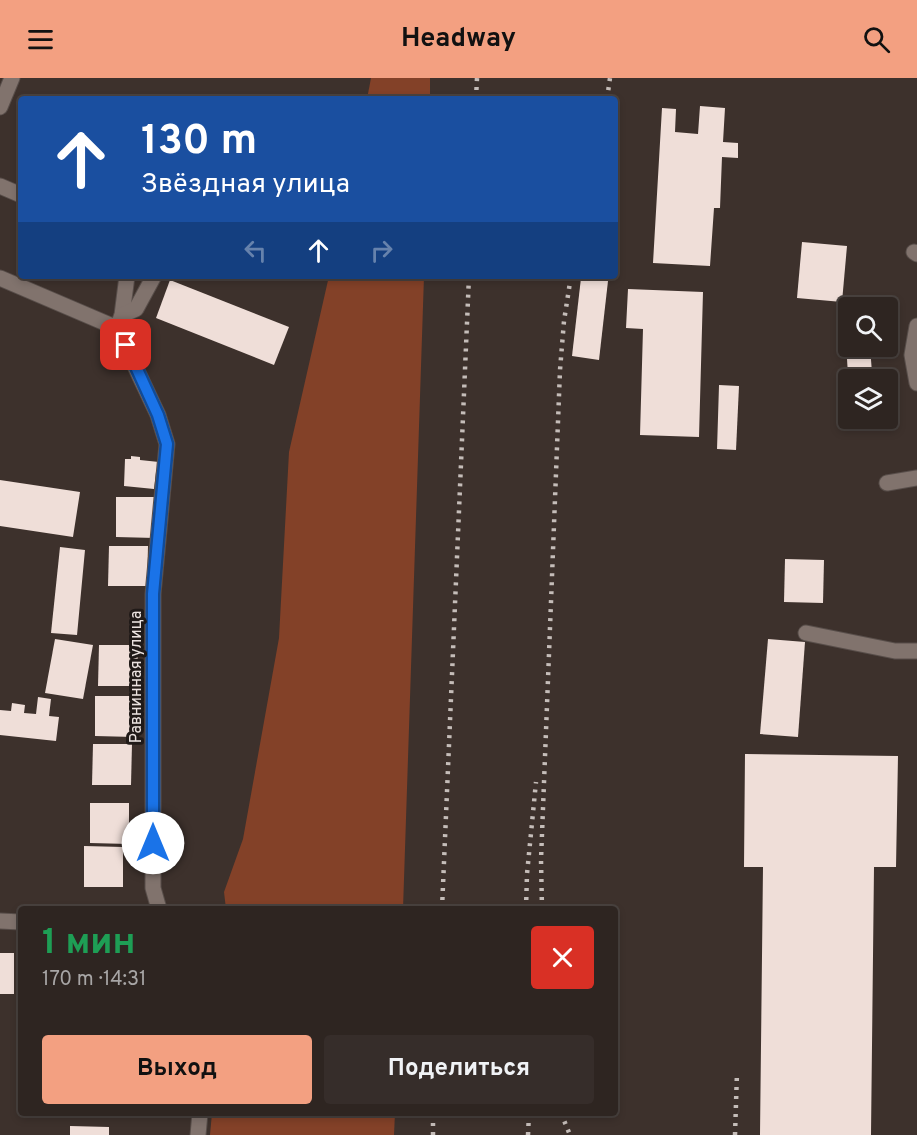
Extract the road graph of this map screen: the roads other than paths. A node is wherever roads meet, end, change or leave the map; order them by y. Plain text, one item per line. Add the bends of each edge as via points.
1 (12, 78) edge
2 (0, 107) edge
3 (0, 186) edge
4 (18, 194) edge
5 (0, 278) edge
6 (127, 279) edge
7 (152, 279) edge
8 (120, 321) junction
9 (917, 326) edge
10 (917, 383) edge
11 (917, 478) edge
12 (887, 483) dead end
13 (806, 633) dead end
14 (917, 651) edge
15 (158, 906) edge
16 (0, 921) edge
17 (18, 922) edge
18 (200, 1116) edge
19 (198, 1135) edge

1 - 2 street
3 - 4 street
5 - 8 street
6 - 8 street
7 - 8 street via 136,309
8 - 15 street, Равнинная улица via 167,444 153,594 153,888
9 - 10 street via 912,355
11 - 12 street
13 - 14 street via 894,651
16 - 17 street
18 - 19 street

